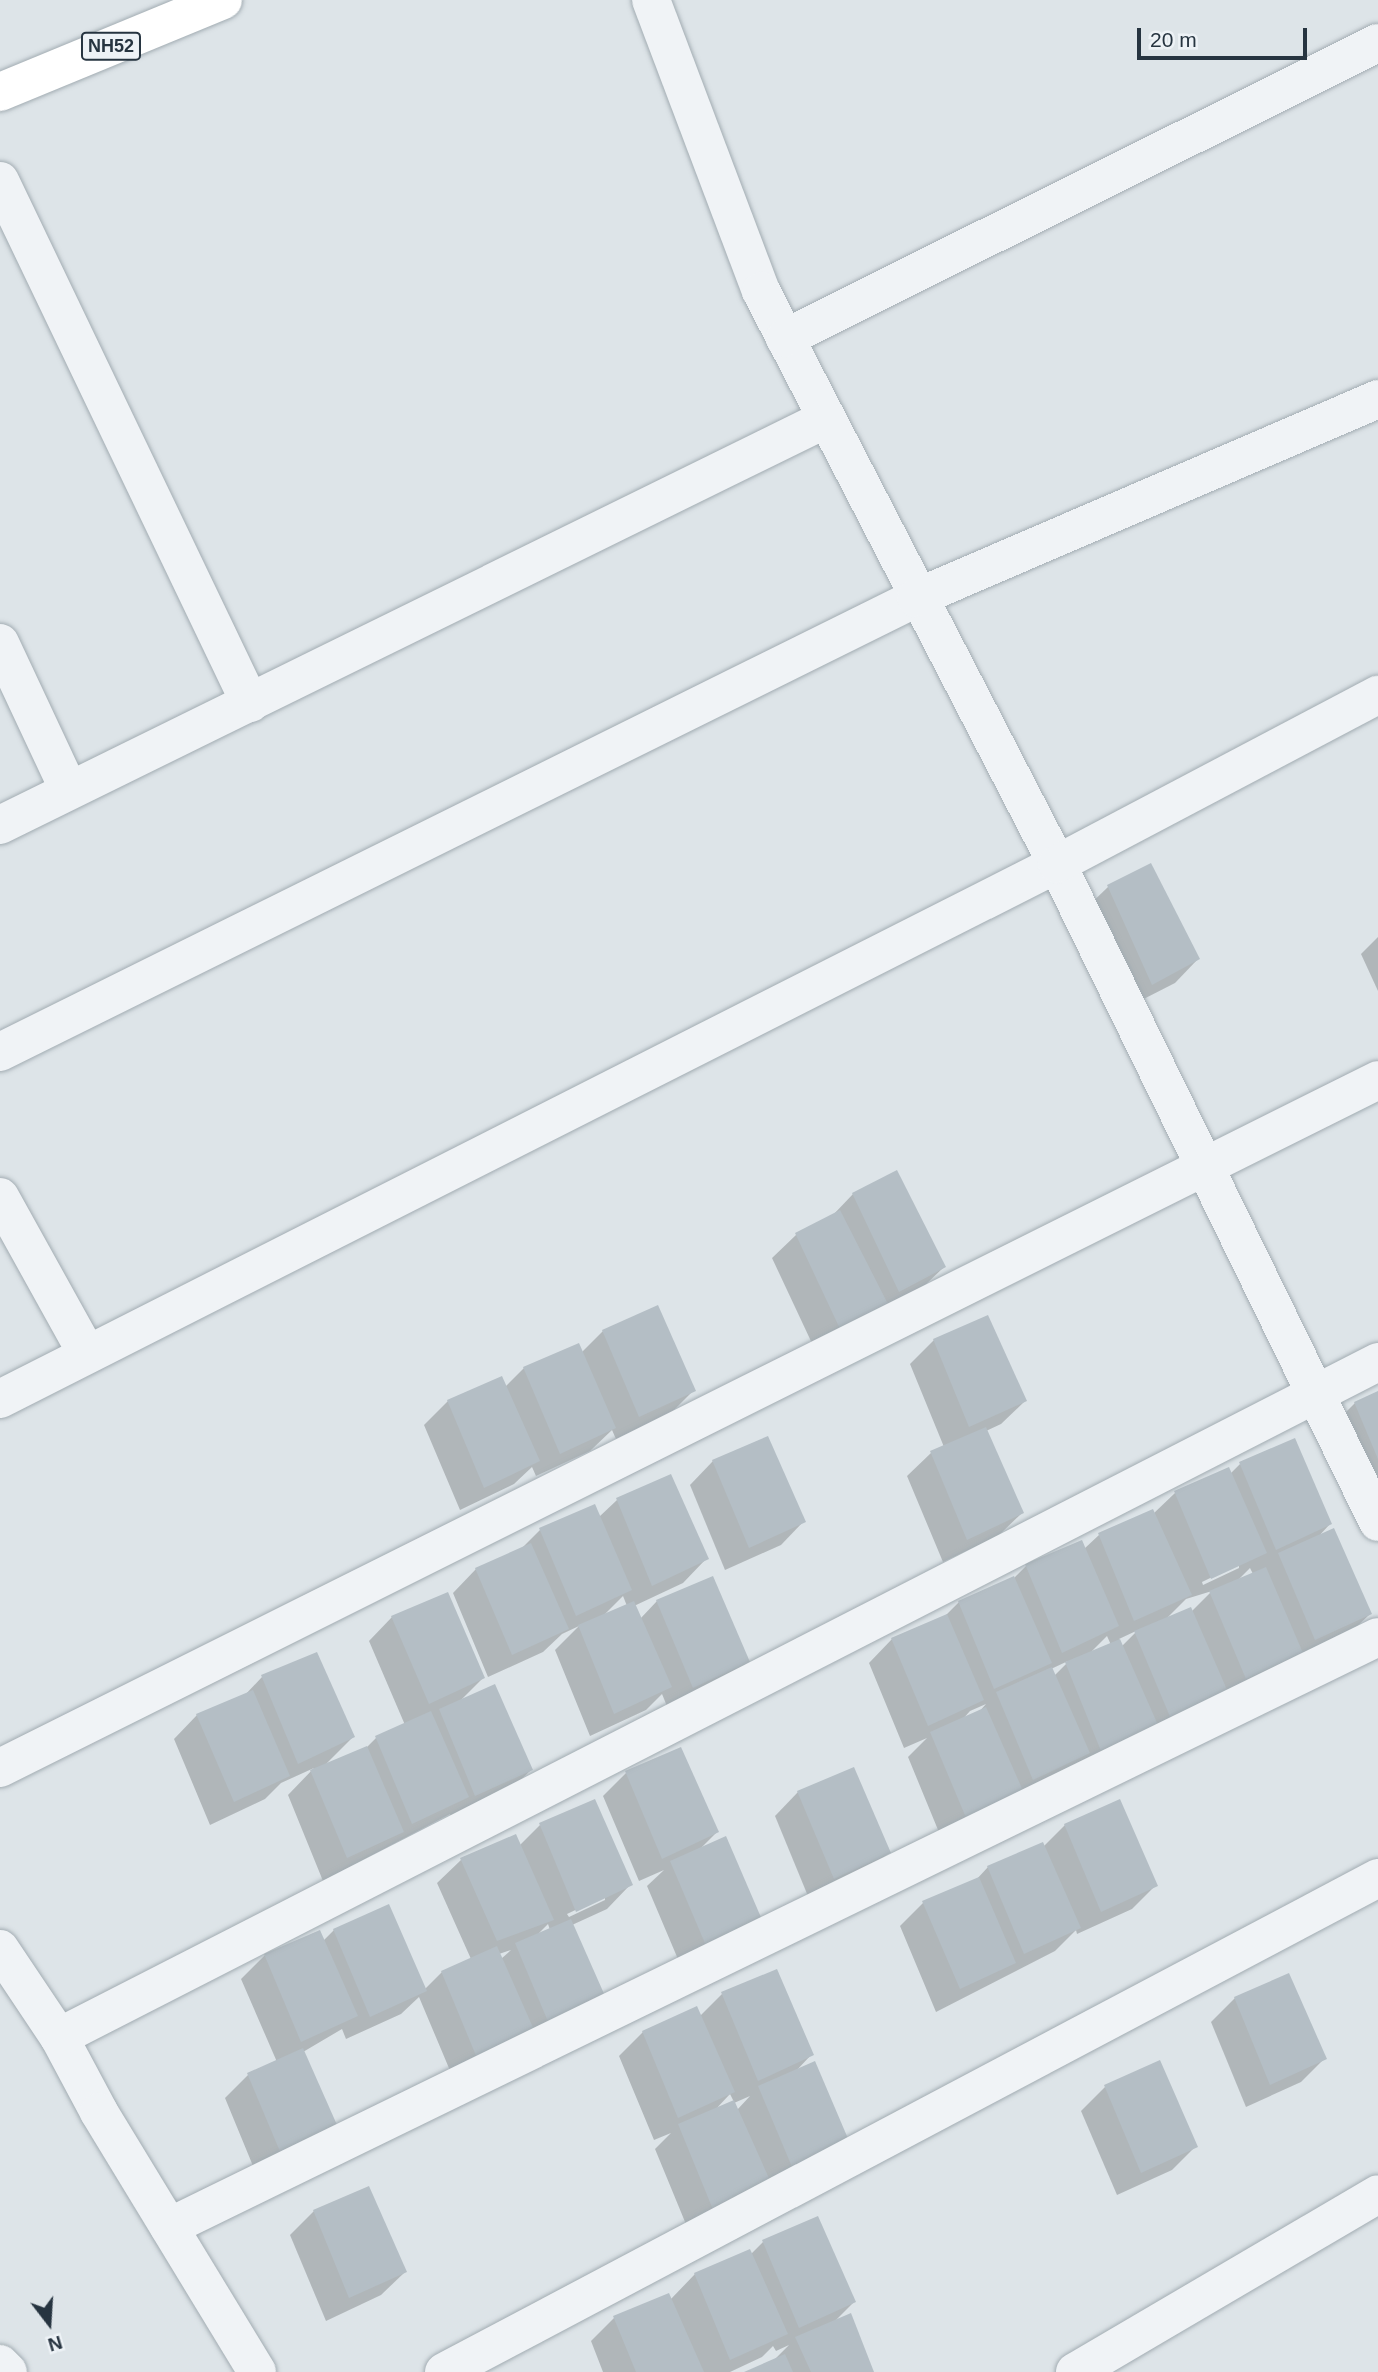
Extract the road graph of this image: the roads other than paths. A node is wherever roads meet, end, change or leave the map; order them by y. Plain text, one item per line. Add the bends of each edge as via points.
1 (223, 0) edge
2 (651, 0) edge
3 (1378, 43) edge
4 (0, 92) edge
5 (0, 181) edge
6 (785, 338) junction
7 (1378, 399) edge
8 (826, 419) junction
9 (916, 598) junction
10 (0, 643) edge
11 (1378, 695) edge
12 (250, 703) junction
13 (69, 790) junction
14 (0, 825) edge
15 (1056, 864) junction
16 (0, 1052) edge
17 (1378, 1080) edge
18 (1206, 1169) junction
19 (0, 1197) edge
20 (87, 1354) junction
21 (1378, 1362) edge
22 (1313, 1393) junction
23 (0, 1399) edge
24 (1378, 1522) edge
25 (1378, 1637) edge
26 (0, 1768) edge
27 (1378, 1878) edge
28 (0, 1949) edge
29 (60, 2037) junction
30 (1378, 2194) edge
31 (169, 2227) junction
32 (0, 2364) edge
33 (8, 2372) edge
34 (257, 2372) edge
35 (444, 2372) edge
36 (1075, 2372) edge

1 - 4 highway, NH52
2 - 6 street via 761,291
3 - 6 street
5 - 12 street
6 - 8 street
7 - 9 street
8 - 9 street
8 - 12 street
9 - 15 street
9 - 16 street
10 - 13 street
11 - 15 street
12 - 13 street
13 - 14 street
15 - 18 street
15 - 20 street
17 - 18 street
18 - 22 street
18 - 26 street
19 - 20 street
20 - 23 street
21 - 22 street
22 - 24 street
22 - 29 street
25 - 31 street
27 - 35 street
28 - 29 street
29 - 31 street
30 - 36 street
31 - 34 street
32 - 33 street

